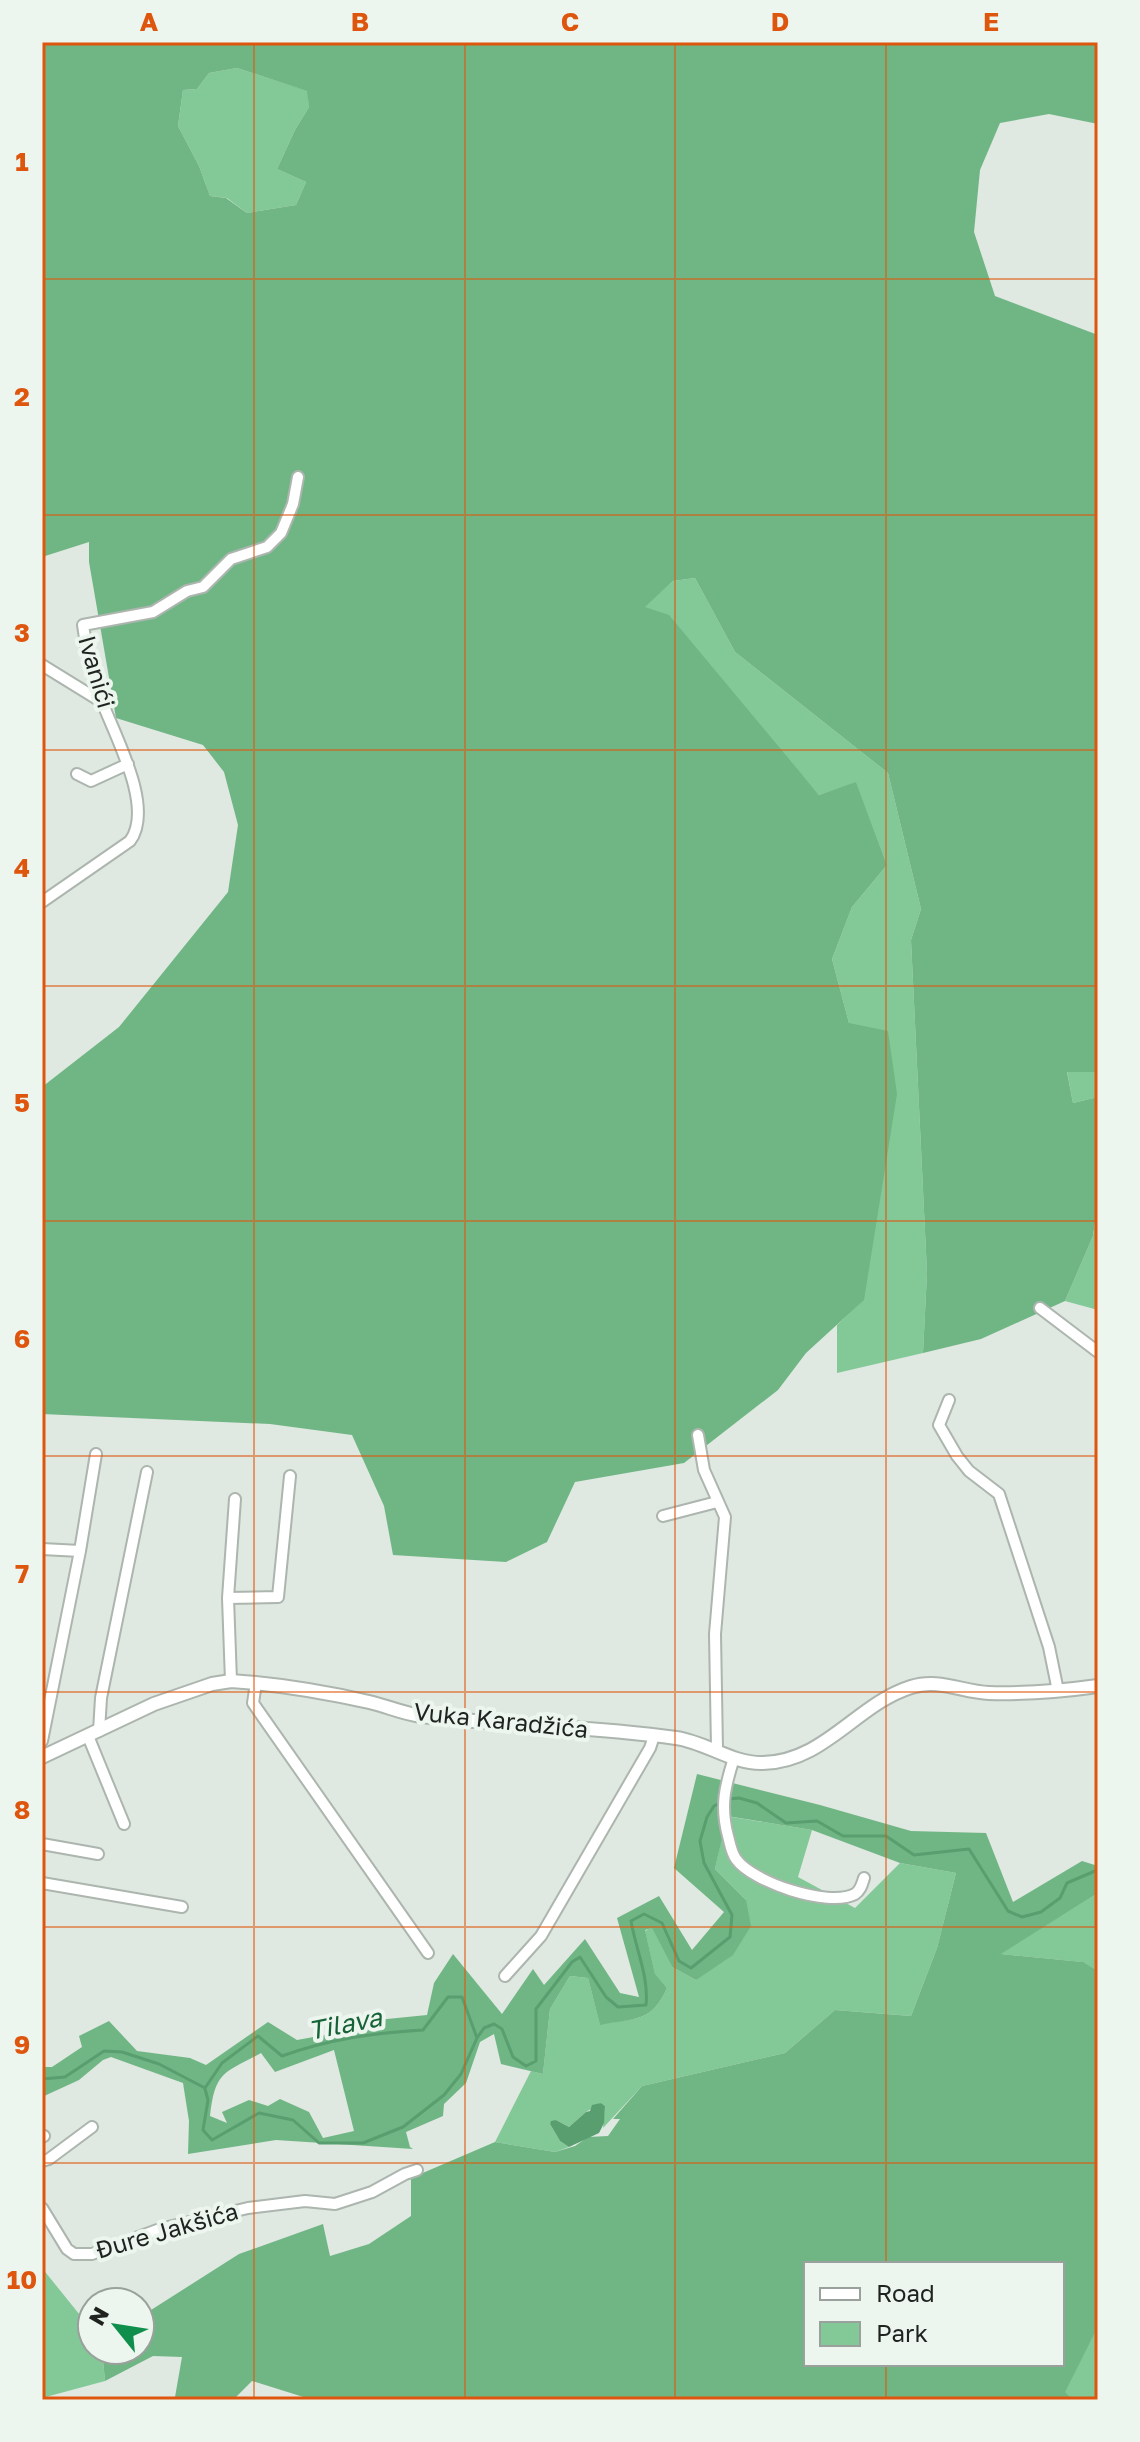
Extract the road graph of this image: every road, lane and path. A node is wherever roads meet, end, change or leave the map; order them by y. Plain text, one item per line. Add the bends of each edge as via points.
1 (298, 477) dead end
2 (42, 665) edge
3 (102, 702) junction
4 (128, 764) junction
5 (77, 774) dead end
6 (42, 902) edge
7 (1040, 1308) dead end
8 (1098, 1352) edge
9 (949, 1400) dead end
10 (698, 1435) dead end
11 (96, 1454) dead end
12 (147, 1472) dead end
13 (290, 1476) dead end
14 (235, 1499) dead end
15 (717, 1502) junction
16 (663, 1516) dead end
17 (42, 1549) edge
18 (80, 1551) junction
19 (228, 1598) junction
20 (231, 1681) junction
21 (256, 1683) junction
22 (1098, 1686) edge
23 (1058, 1691) junction
24 (94, 1734) junction
25 (654, 1736) junction
26 (42, 1741) edge
27 (717, 1749) junction
28 (42, 1757) edge
29 (734, 1758) junction
30 (124, 1824) dead end
31 (42, 1844) edge
32 (98, 1854) dead end
33 (864, 1878) dead end
34 (42, 1883) edge
35 (182, 1907) dead end
36 (428, 1953) dead end
37 (505, 1976) dead end
38 (92, 2127) dead end
39 (42, 2161) edge
40 (417, 2170) dead end
41 (42, 2208) edge

1 - 3 street, Ivanići via 281,533 267,547 231,559 203,587 153,612 83,625
2 - 3 street
3 - 4 street, Ivanići
4 - 5 street via 91,781
4 - 6 street, Ivanići via 135,834
7 - 8 street
9 - 23 street via 939,1425 969,1471 999,1494 1049,1647
10 - 15 street
11 - 18 street
12 - 24 street
13 - 19 street via 278,1597
14 - 19 street
15 - 16 street
15 - 27 street via 725,1517 715,1634
17 - 18 street
18 - 26 street
19 - 20 street
20 - 21 street, Vuka Karadžića
20 - 24 street, Vuka Karadžića via 154,1704
21 - 25 street, Vuka Karadžića via 422,1716
21 - 36 street via 252,1696 258,1711
22 - 23 street, Vuka Karadžića
23 - 29 street, Vuka Karadžića via 986,1693 926,1684 881,1700 824,1744 796,1756 761,1763
24 - 28 street, Vuka Karadžića
24 - 30 street
25 - 27 street, Vuka Karadžića
25 - 37 street via 541,1936
27 - 29 street, Vuka Karadžića
29 - 33 street via 722,1815 735,1857 792,1891 822,1898 856,1893
31 - 32 street
34 - 35 street
38 - 39 street
40 - 41 street, Đure Jakšića via 335,2204 248,2208 184,2222 86,2255 67,2249

